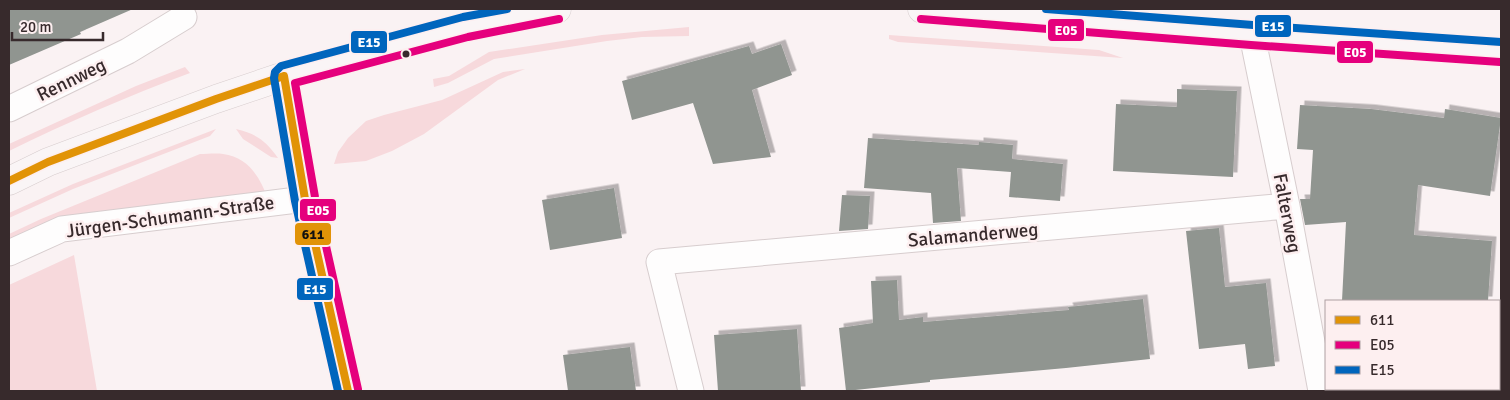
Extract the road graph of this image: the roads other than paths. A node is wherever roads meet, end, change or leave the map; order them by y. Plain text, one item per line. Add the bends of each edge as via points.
1 (557, 9) edge
2 (922, 9) edge
3 (184, 17) dead end
4 (1252, 35) junction
5 (1501, 52) edge
6 (284, 76) junction
7 (9, 109) edge
8 (9, 181) edge
9 (305, 199) junction
10 (1287, 206) junction
11 (9, 253) edge
12 (348, 391) edge
13 (690, 391) edge
14 (1321, 391) edge

1 - 6 main road via 466,27
2 - 4 main road
3 - 7 street, Rennweg via 128,51
4 - 5 main road
4 - 10 street, Falterweg
6 - 8 main road via 48,162
6 - 9 street
9 - 11 street, Jürgen-Schumann-Straße via 62,229
9 - 12 street
10 - 13 street, Salamanderweg via 659,262
10 - 14 street, Falterweg

